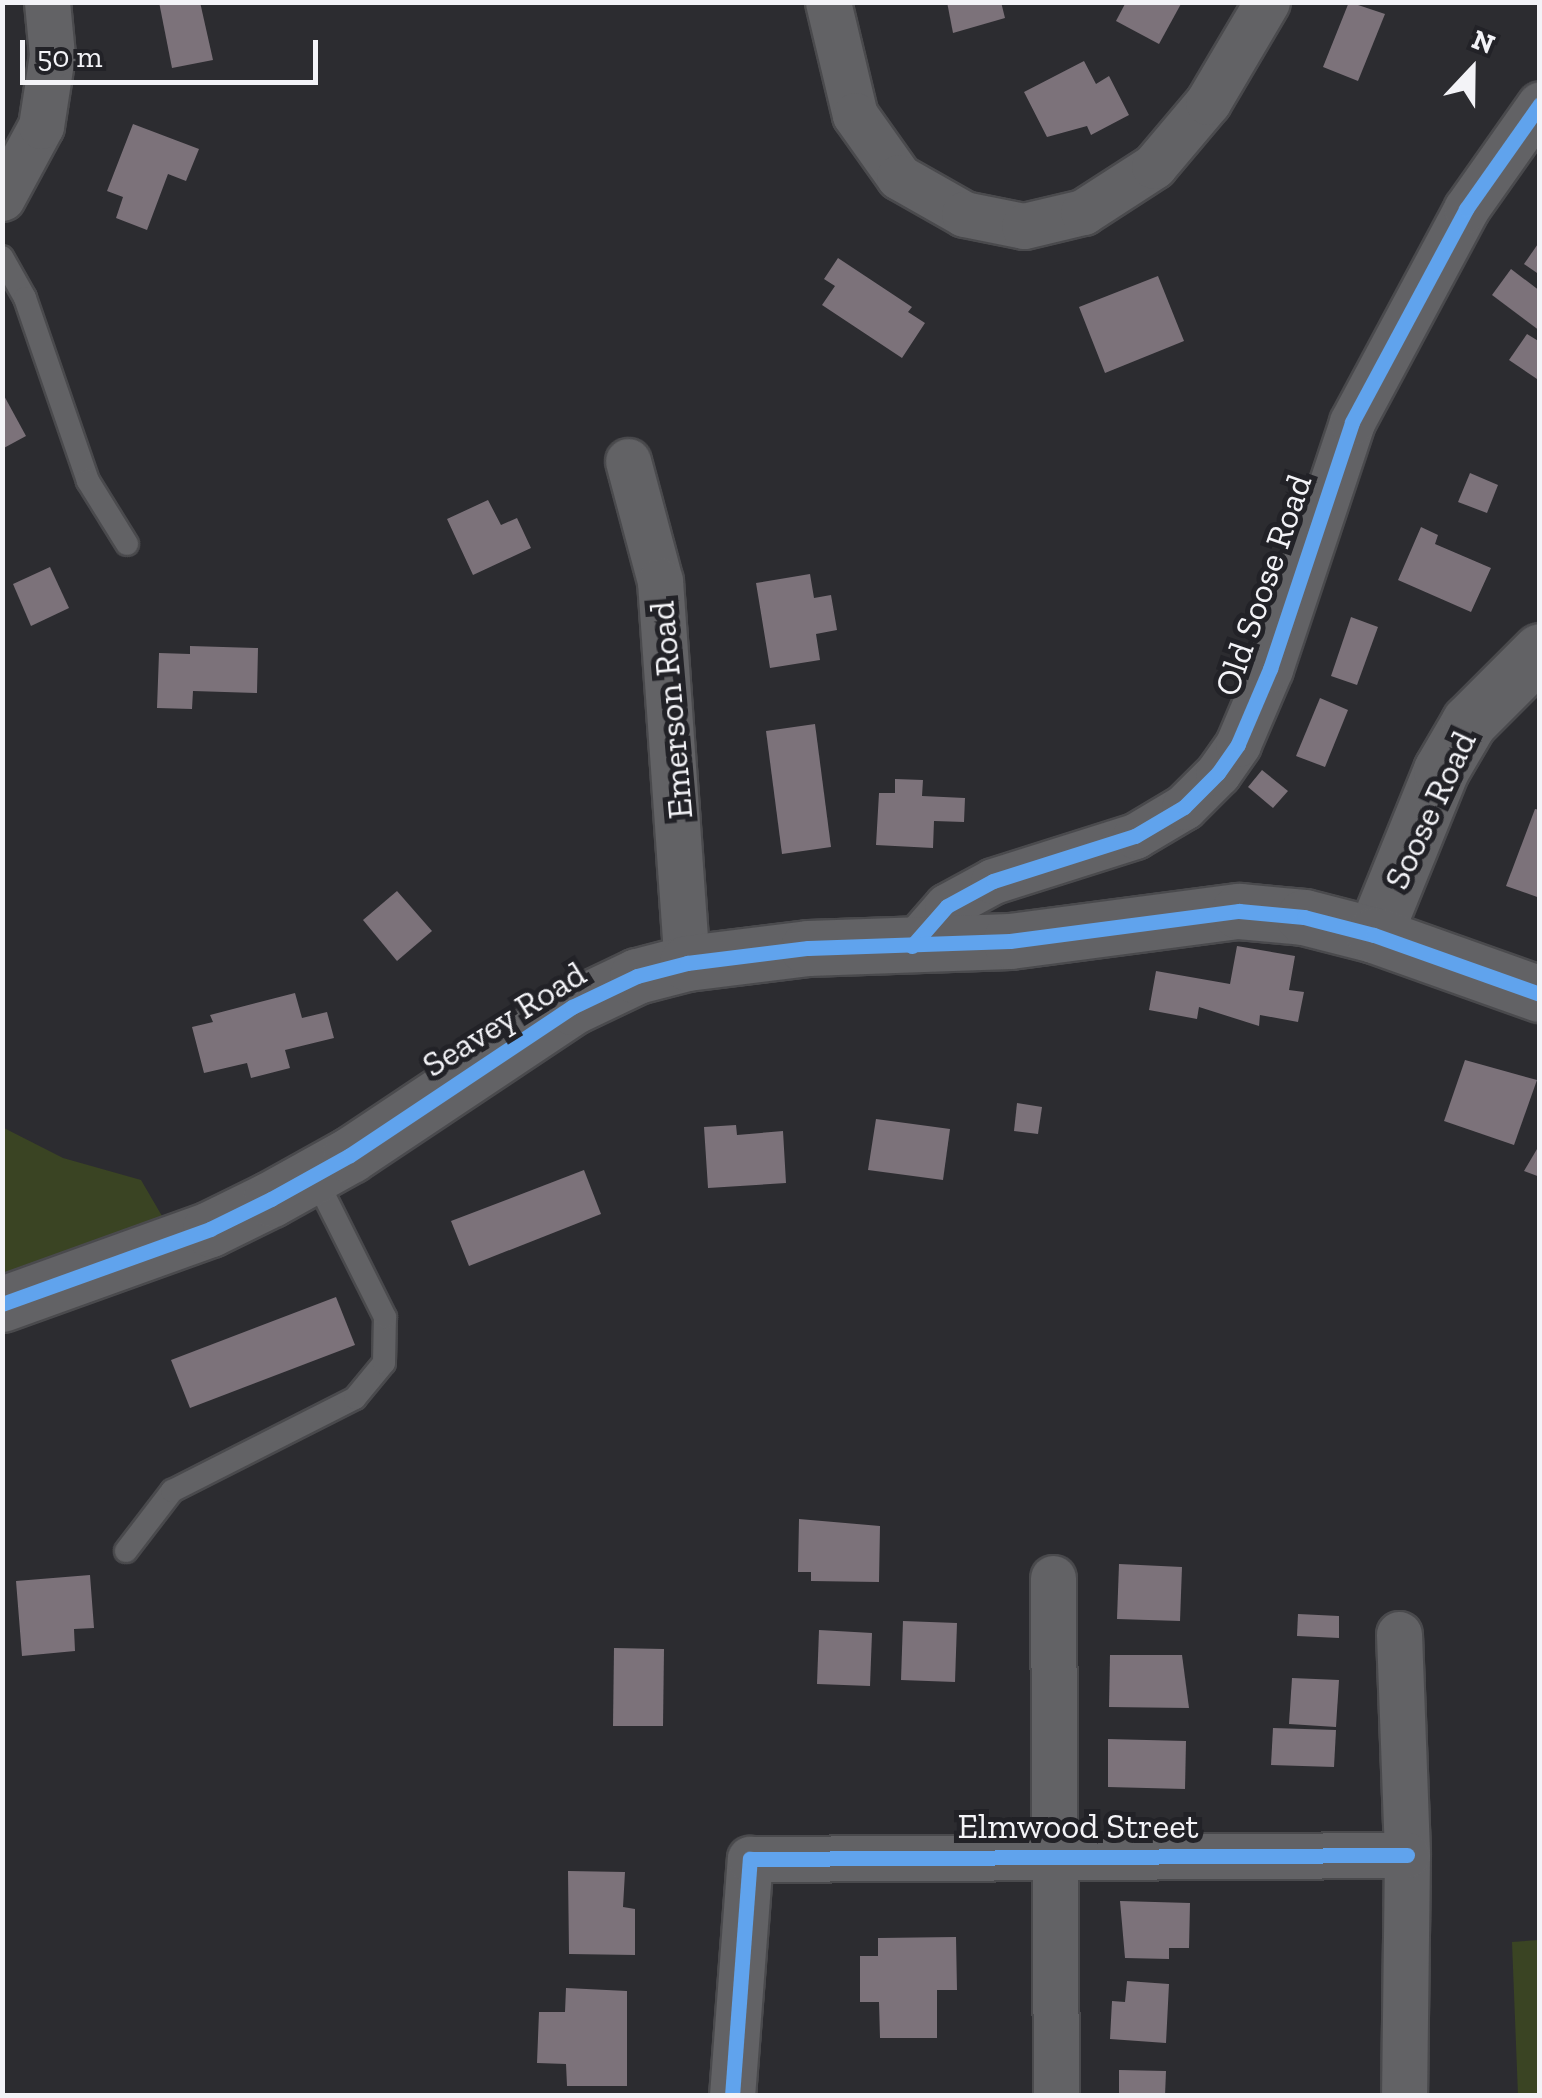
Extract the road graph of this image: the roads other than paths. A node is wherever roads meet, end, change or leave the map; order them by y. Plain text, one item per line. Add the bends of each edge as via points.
1 (46, 2) edge
2 (828, 2) edge
3 (1267, 2) edge
4 (1540, 104) edge
5 (2, 198) edge
6 (2, 257) edge
7 (628, 461) dead end
8 (127, 544) dead end
9 (1540, 650) edge
10 (1374, 935) junction
11 (912, 946) junction
12 (687, 963) junction
13 (1540, 994) edge
14 (314, 1175) junction
15 (2, 1304) edge
16 (126, 1551) dead end
17 (1053, 1578) dead end
18 (1398, 1634) dead end
19 (1406, 1855) junction
20 (1058, 1856) junction
21 (732, 2096) edge
22 (1056, 2096) edge
23 (1404, 2096) edge

1 - 5 street via 52,55 41,126
2 - 3 street via 855,115 890,167 964,214 1024,226 1083,212 1154,166 1208,102
4 - 11 street, Old Soose Road via 1466,209 1352,422 1270,669 1218,773 1184,807 1135,836 993,882 947,906
6 - 8 lane via 25,298 88,481
7 - 12 street, Emerson Road via 660,581
9 - 10 street, Soose Road via 1469,722 1442,770
10 - 11 street, Seavey Road via 1304,916 1238,911 1010,941
10 - 13 street, Seavey Road
11 - 12 street, Seavey Road via 744,952
12 - 14 street, Seavey Road via 637,976 572,1007
14 - 15 street, Seavey Road via 210,1229
14 - 16 lane via 385,1317 384,1363 355,1398 172,1490
17 - 20 street
18 - 19 street
19 - 20 street, Elmwood Street
19 - 23 street
20 - 21 street, Elmwood Street via 750,1859
20 - 22 street

